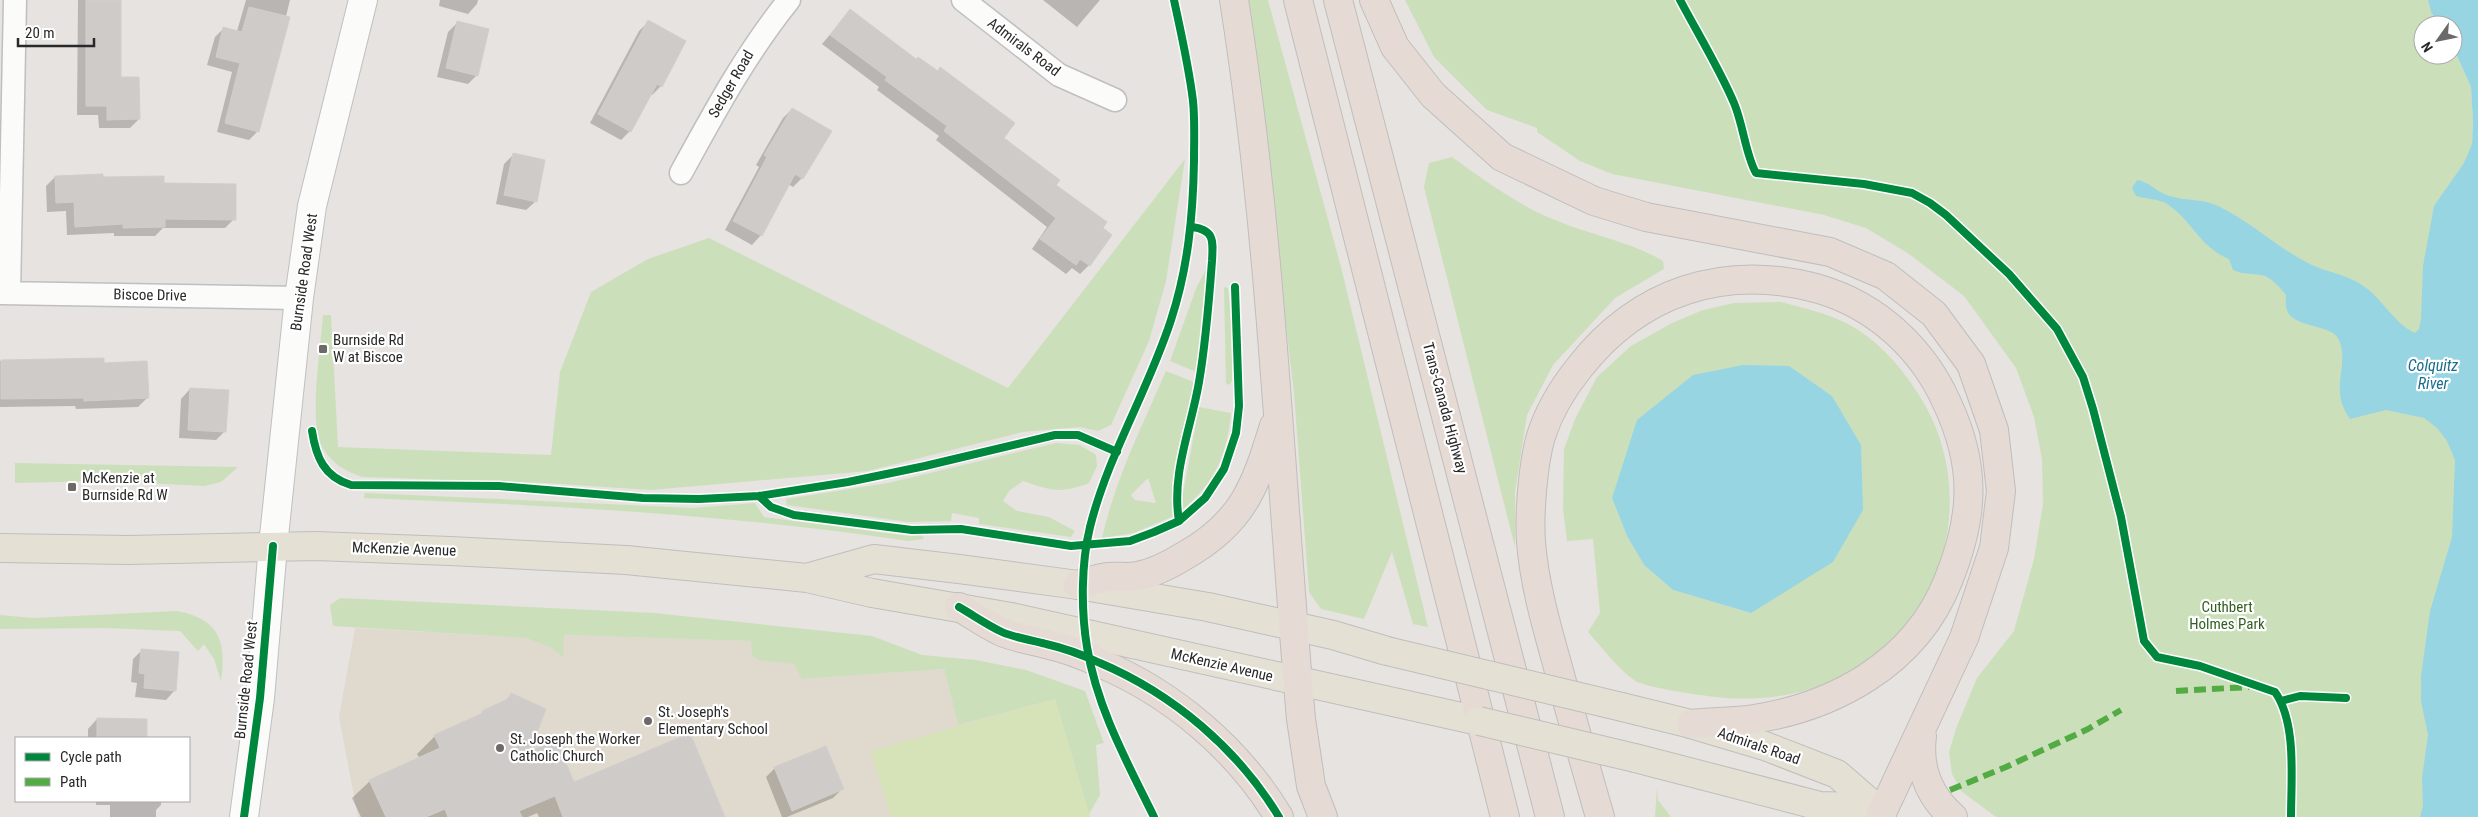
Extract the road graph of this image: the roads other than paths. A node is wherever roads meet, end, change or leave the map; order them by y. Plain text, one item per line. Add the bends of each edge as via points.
1 (15, 0) edge
2 (362, 0) edge
3 (789, 0) edge
4 (963, 0) edge
5 (1234, 0) edge
6 (1298, 0) edge
7 (1338, 0) edge
8 (1374, 0) edge
9 (1115, 100) dead end
10 (681, 173) dead end
11 (5, 293) edge
12 (299, 298) junction
13 (1278, 410) junction
14 (272, 546) junction
15 (0, 548) edge
16 (807, 578) junction
17 (1078, 585) junction
18 (959, 607) junction
19 (1294, 628) junction
20 (1298, 682) junction
21 (1622, 707) joint
22 (1691, 724) junction
23 (1923, 730) junction
24 (1884, 816) edge
25 (244, 817) edge
26 (1279, 817) edge
27 (1323, 817) edge
28 (1505, 817) edge
29 (1550, 817) edge
30 (1600, 817) edge
31 (1953, 817) edge

1 - 11 street
2 - 12 street, Burnside Road West via 312,206
3 - 10 street, Sedger Road via 738,70
4 - 9 street, Admirals Road via 1059,75
5 - 13 highway via 1261,208
6 - 28 highway
7 - 29 highway, Trans-Canada Highway
8 - 23 highway via 1394,47 1433,95 1502,157 1594,201 1646,217 1830,252 1886,276 1934,314 1970,364 1994,430 2000,490 1994,548 1964,638
11 - 12 street, Biscoe Drive
12 - 14 street, Burnside Road West
13 - 17 highway via 1259,474 1245,502 1226,526 1204,545 1175,562 1139,576 1108,577
13 - 19 highway
14 - 15 main road, McKenzie Avenue via 128,550
14 - 16 main road, McKenzie Avenue via 450,550 626,560
14 - 25 street, Burnside Road West via 260,698
16 - 17 main road, McKenzie Avenue via 874,559
16 - 18 main road, McKenzie Avenue via 872,593
17 - 19 main road, McKenzie Avenue via 1208,607
18 - 20 main road, McKenzie Avenue
18 - 26 highway via 1003,633 1055,646 1100,663 1136,680 1174,704 1243,766
19 - 20 highway
19 - 21 main road, McKenzie Avenue, bridge
20 - 24 main road, McKenzie Avenue, bridge via 1531,732 1820,806 1860,807
20 - 27 highway via 1311,786
21 - 22 main road, Admirals Road
22 - 24 main road, Admirals Road via 1765,746 1838,774
22 - 30 highway via 1750,720 1798,708 1837,695 1873,675 1923,628 1943,594 1960,552 1969,511 1968,474 1957,425 1936,378 1907,342 1874,314 1839,295 1769,280 1713,283 1678,292 1646,306 1615,329 1591,352 1551,410 1540,439 1531,541 1542,610
23 - 24 highway
23 - 31 highway via 1920,752 1923,773 1931,791

